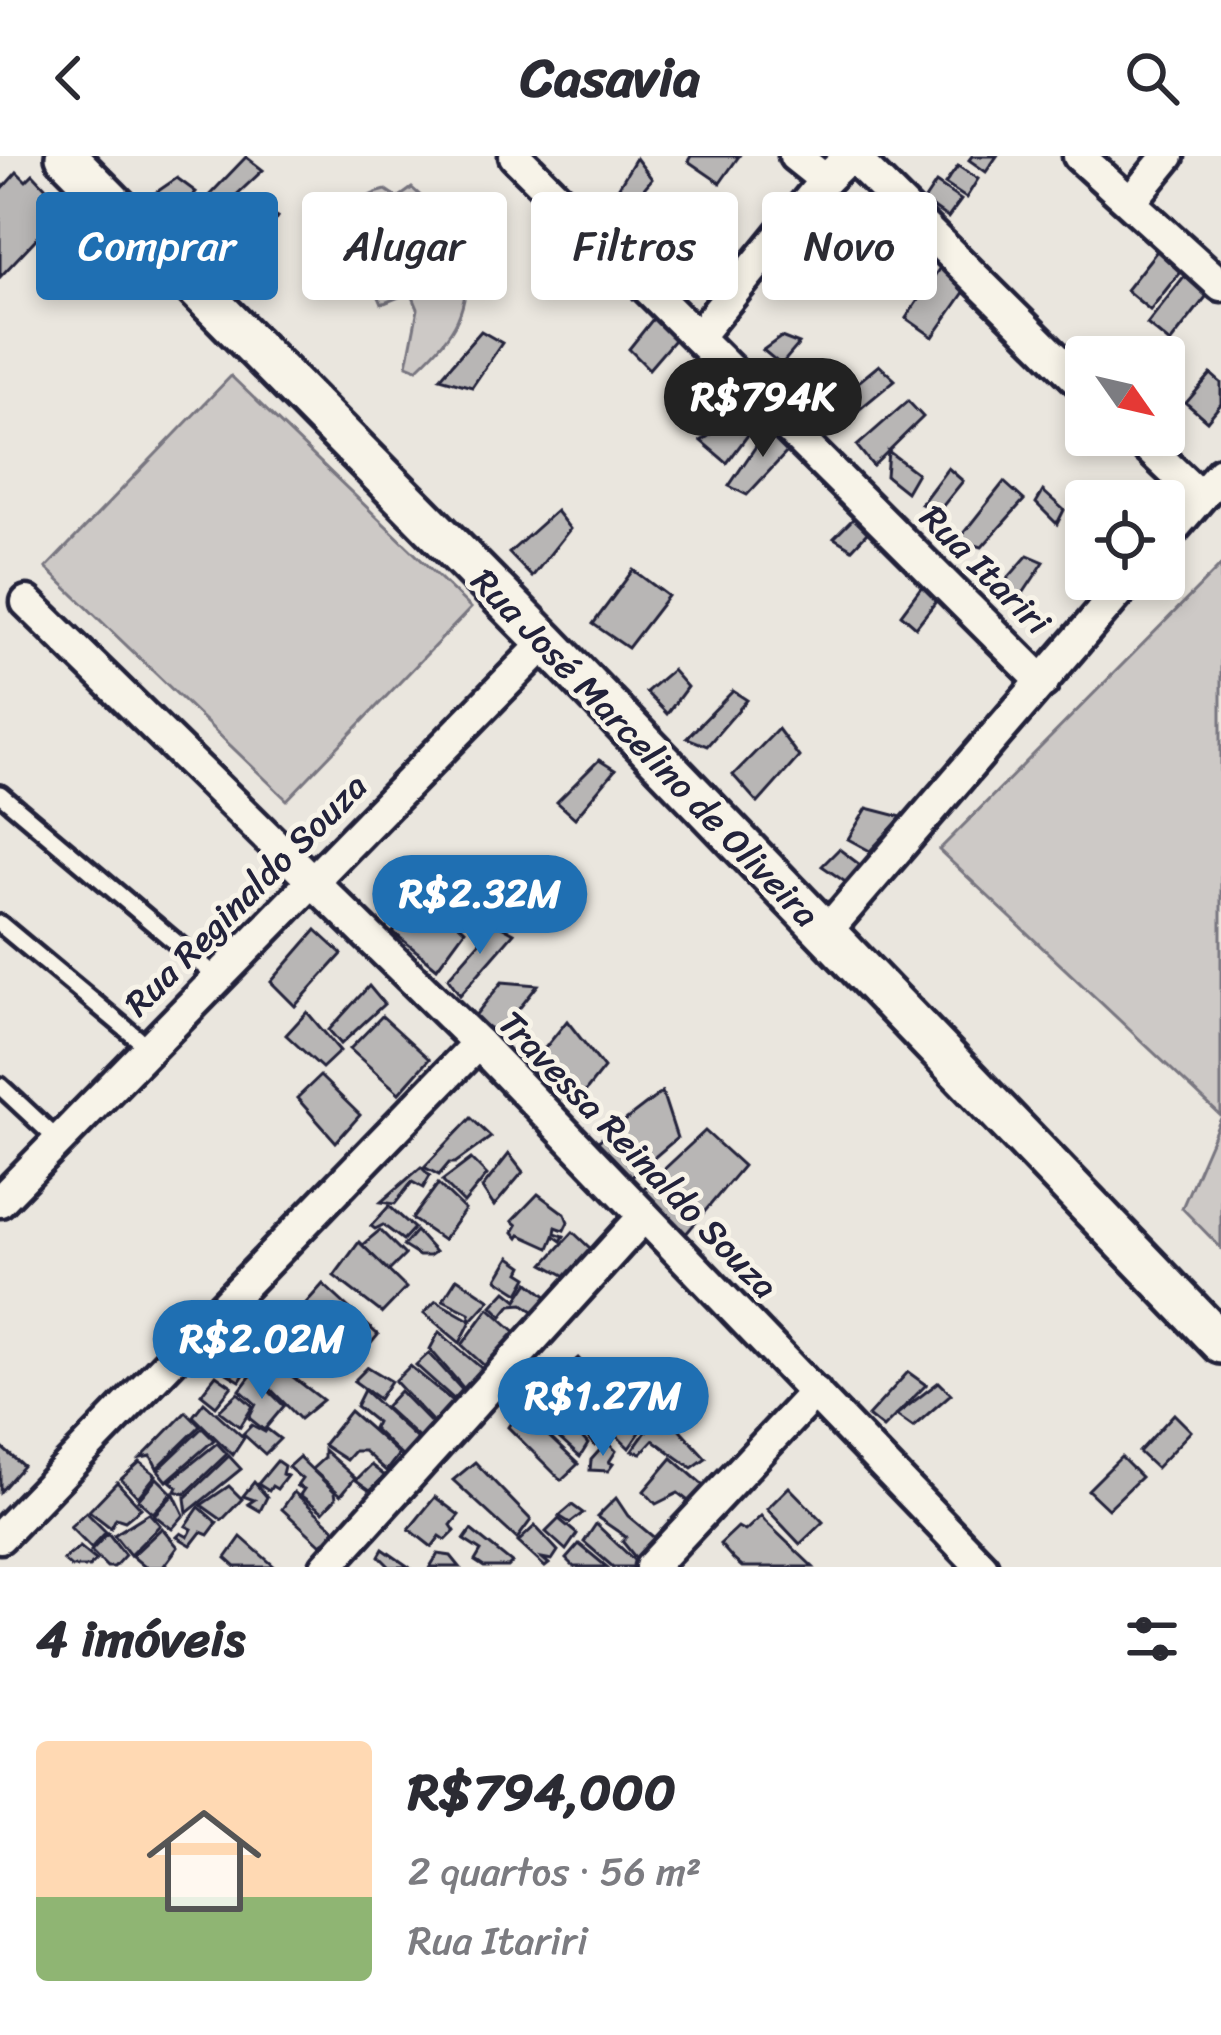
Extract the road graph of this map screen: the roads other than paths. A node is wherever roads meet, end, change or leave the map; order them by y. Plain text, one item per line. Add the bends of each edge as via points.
1 (66, 156) edge
2 (515, 156) edge
3 (795, 156) edge
4 (851, 156) edge
5 (1079, 156) edge
6 (1168, 156) edge
7 (826, 180) junction
8 (1132, 200) junction
9 (1221, 285) edge
10 (697, 337) junction
11 (1065, 367) edge
12 (1167, 456) edge
13 (1211, 485) edge
14 (1185, 515) edge
15 (1112, 600) edge
16 (27, 602) dead end
17 (546, 642) junction
18 (1042, 682) junction
19 (0, 794) edge
20 (313, 882) junction
21 (0, 924) edge
22 (825, 933) junction
23 (218, 978) junction
24 (478, 1042) junction
25 (149, 1048) junction
26 (0, 1086) edge
27 (59, 1141) junction
28 (0, 1201) edge
29 (644, 1216) junction
30 (1221, 1343) edge
31 (815, 1392) junction
32 (0, 1537) edge
33 (980, 1566) edge
34 (326, 1567) edge
35 (651, 1567) edge

1 - 17 street, Rua José Marcelino de Oliveira
2 - 10 street, Rua Itariri
3 - 7 street
4 - 7 street
4 - 11 street
5 - 8 street
6 - 8 street
7 - 10 street
8 - 9 street
10 - 18 street, Rua Itariri
12 - 13 street
13 - 14 street
15 - 18 street
16 - 20 street, Travessa Reinaldo Souza
17 - 20 street, Rua Reginaldo Souza
17 - 22 street, Rua José Marcelino de Oliveira
18 - 22 street
19 - 23 lane
20 - 23 street, Rua Reginaldo Souza
20 - 24 street, Travessa Reinaldo Souza
21 - 25 lane
22 - 30 street, Rua José Marcelino de Oliveira
23 - 25 street, Rua Reginaldo Souza
24 - 29 street, Travessa Reinaldo Souza
24 - 32 street
25 - 27 street, Rua Reginaldo Souza
26 - 27 lane
27 - 28 street, Rua Reginaldo Souza
29 - 31 street, Travessa Reinaldo Souza
29 - 34 street
31 - 33 street, Travessa Reinaldo Souza
31 - 35 street

